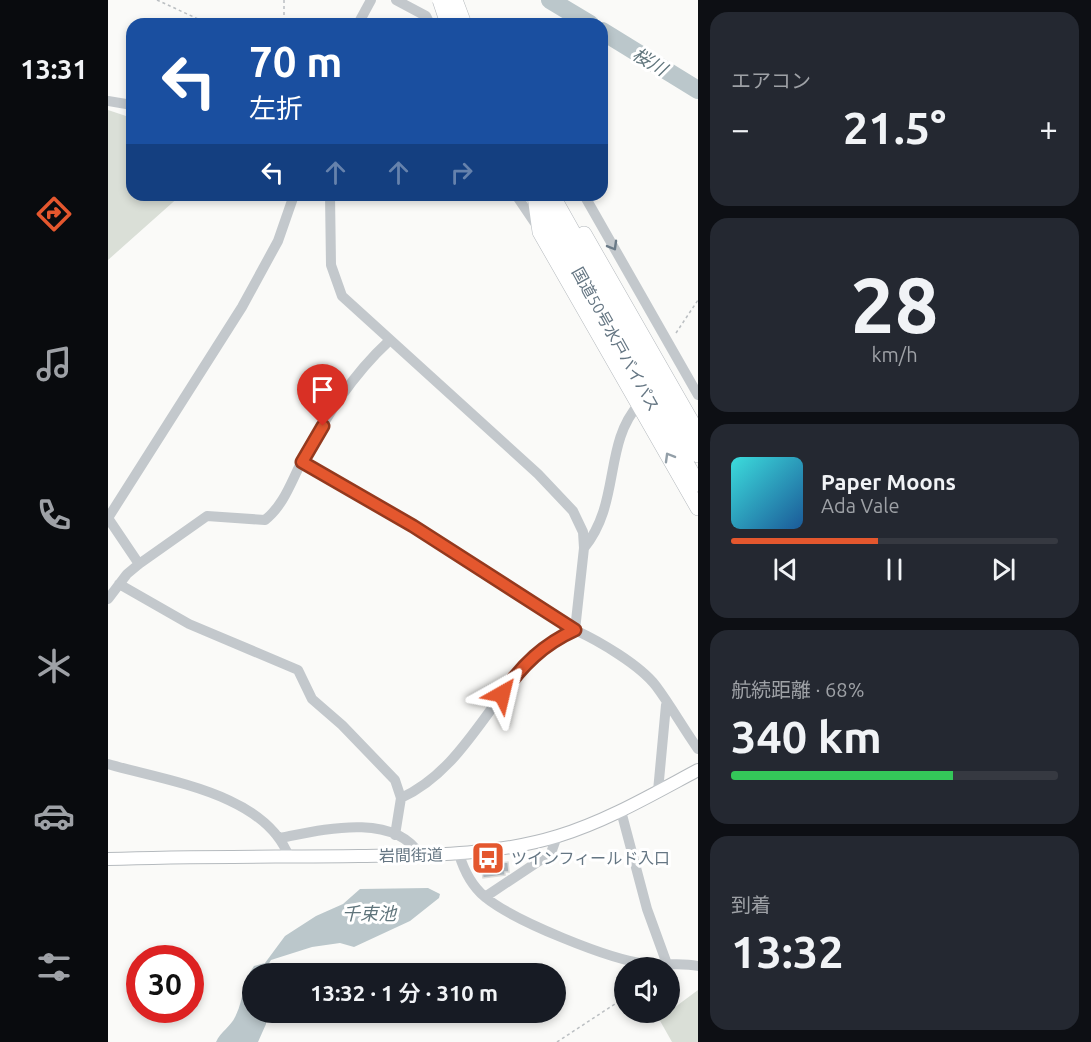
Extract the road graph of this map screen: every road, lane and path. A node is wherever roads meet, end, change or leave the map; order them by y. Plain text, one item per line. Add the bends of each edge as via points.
1 (157, 0) edge
2 (284, 0) edge
3 (371, 0) edge
4 (396, 0) edge
5 (429, 0) edge
6 (440, 0) edge
7 (455, 0) edge
8 (195, 18) edge
9 (284, 18) edge
10 (361, 18) edge
11 (427, 18) edge
12 (446, 18) edge
13 (461, 18) edge
14 (462, 18) edge
15 (108, 101) edge
16 (126, 104) edge
17 (292, 201) edge
18 (330, 201) edge
19 (520, 201) edge
20 (536, 201) edge
21 (539, 201) edge
22 (557, 201) edge
23 (559, 201) edge
24 (587, 201) edge
25 (540, 232) junction
26 (698, 300) edge
27 (389, 341) junction
28 (668, 344) junction
29 (698, 395) edge
30 (639, 404) junction
31 (698, 432) edge
32 (694, 457) edge
33 (302, 462) junction
34 (698, 483) edge
35 (698, 508) edge
36 (109, 515) edge
37 (584, 548) junction
38 (139, 564) junction
39 (119, 584) junction
40 (108, 599) edge
41 (575, 630) junction
42 (666, 705) junction
43 (698, 748) edge
44 (108, 764) edge
45 (698, 770) edge
46 (658, 791) junction
47 (402, 798) junction
48 (621, 811) junction
49 (396, 835) junction
50 (557, 836) junction
51 (280, 838) junction
52 (459, 854) junction
53 (421, 856) junction
54 (289, 857) junction
55 (108, 859) edge
56 (485, 897) junction
57 (622, 957) edge
58 (664, 957) edge
59 (680, 965) edge
60 (698, 966) edge
61 (614, 1005) edge
62 (557, 1042) edge

1 - 8 path
2 - 9 path
3 - 10 street
4 - 11 street
5 - 13 street
6 - 12 highway, bridge
7 - 14 highway, bridge
15 - 16 street
17 - 36 street via 278,241 247,298
18 - 27 street via 336,284 342,296
19 - 25 street
20 - 25 highway
21 - 32 highway, 国道50号水戸バイパス
22 - 32 highway, 国道50号水戸バイパス
23 - 31 highway via 592,245
24 -> 28 street
25 - 30 highway
26 - 28 path
27 - 33 street via 351,379
27 - 37 street via 560,496 578,521
28 - 29 street
35 -> 30 highway
30 - 37 street via 629,416 614,460 606,511 599,529
32 - 34 highway, 国道50号水戸バイパス
33 - 38 street via 276,511 265,520 207,516
33 - 41 street via 413,526
36 - 38 street
37 - 41 street
38 - 39 street
39 - 40 street
39 - 47 street via 189,624 298,670 312,699 395,780
41 - 42 street via 640,672 655,685
41 - 47 street via 556,638 532,657 453,757 428,781
42 - 43 street
42 - 46 street
44 - 51 street via 230,800 263,821
45 - 46 main road, 岩間街道
46 - 48 main road, 岩間街道
47 - 49 street
48 - 50 main road, 岩間街道
48 - 58 street via 647,909
49 - 51 street via 351,826
49 - 53 street via 409,842
50 - 52 main road, 岩間街道
50 - 56 street via 551,854
51 - 54 street
52 - 53 main road, 岩間街道
52 - 56 street via 469,877
53 - 54 main road, 岩間街道
54 - 55 main road, 岩間街道
56 - 57 street via 507,912
59 - 60 street
61 - 62 path

